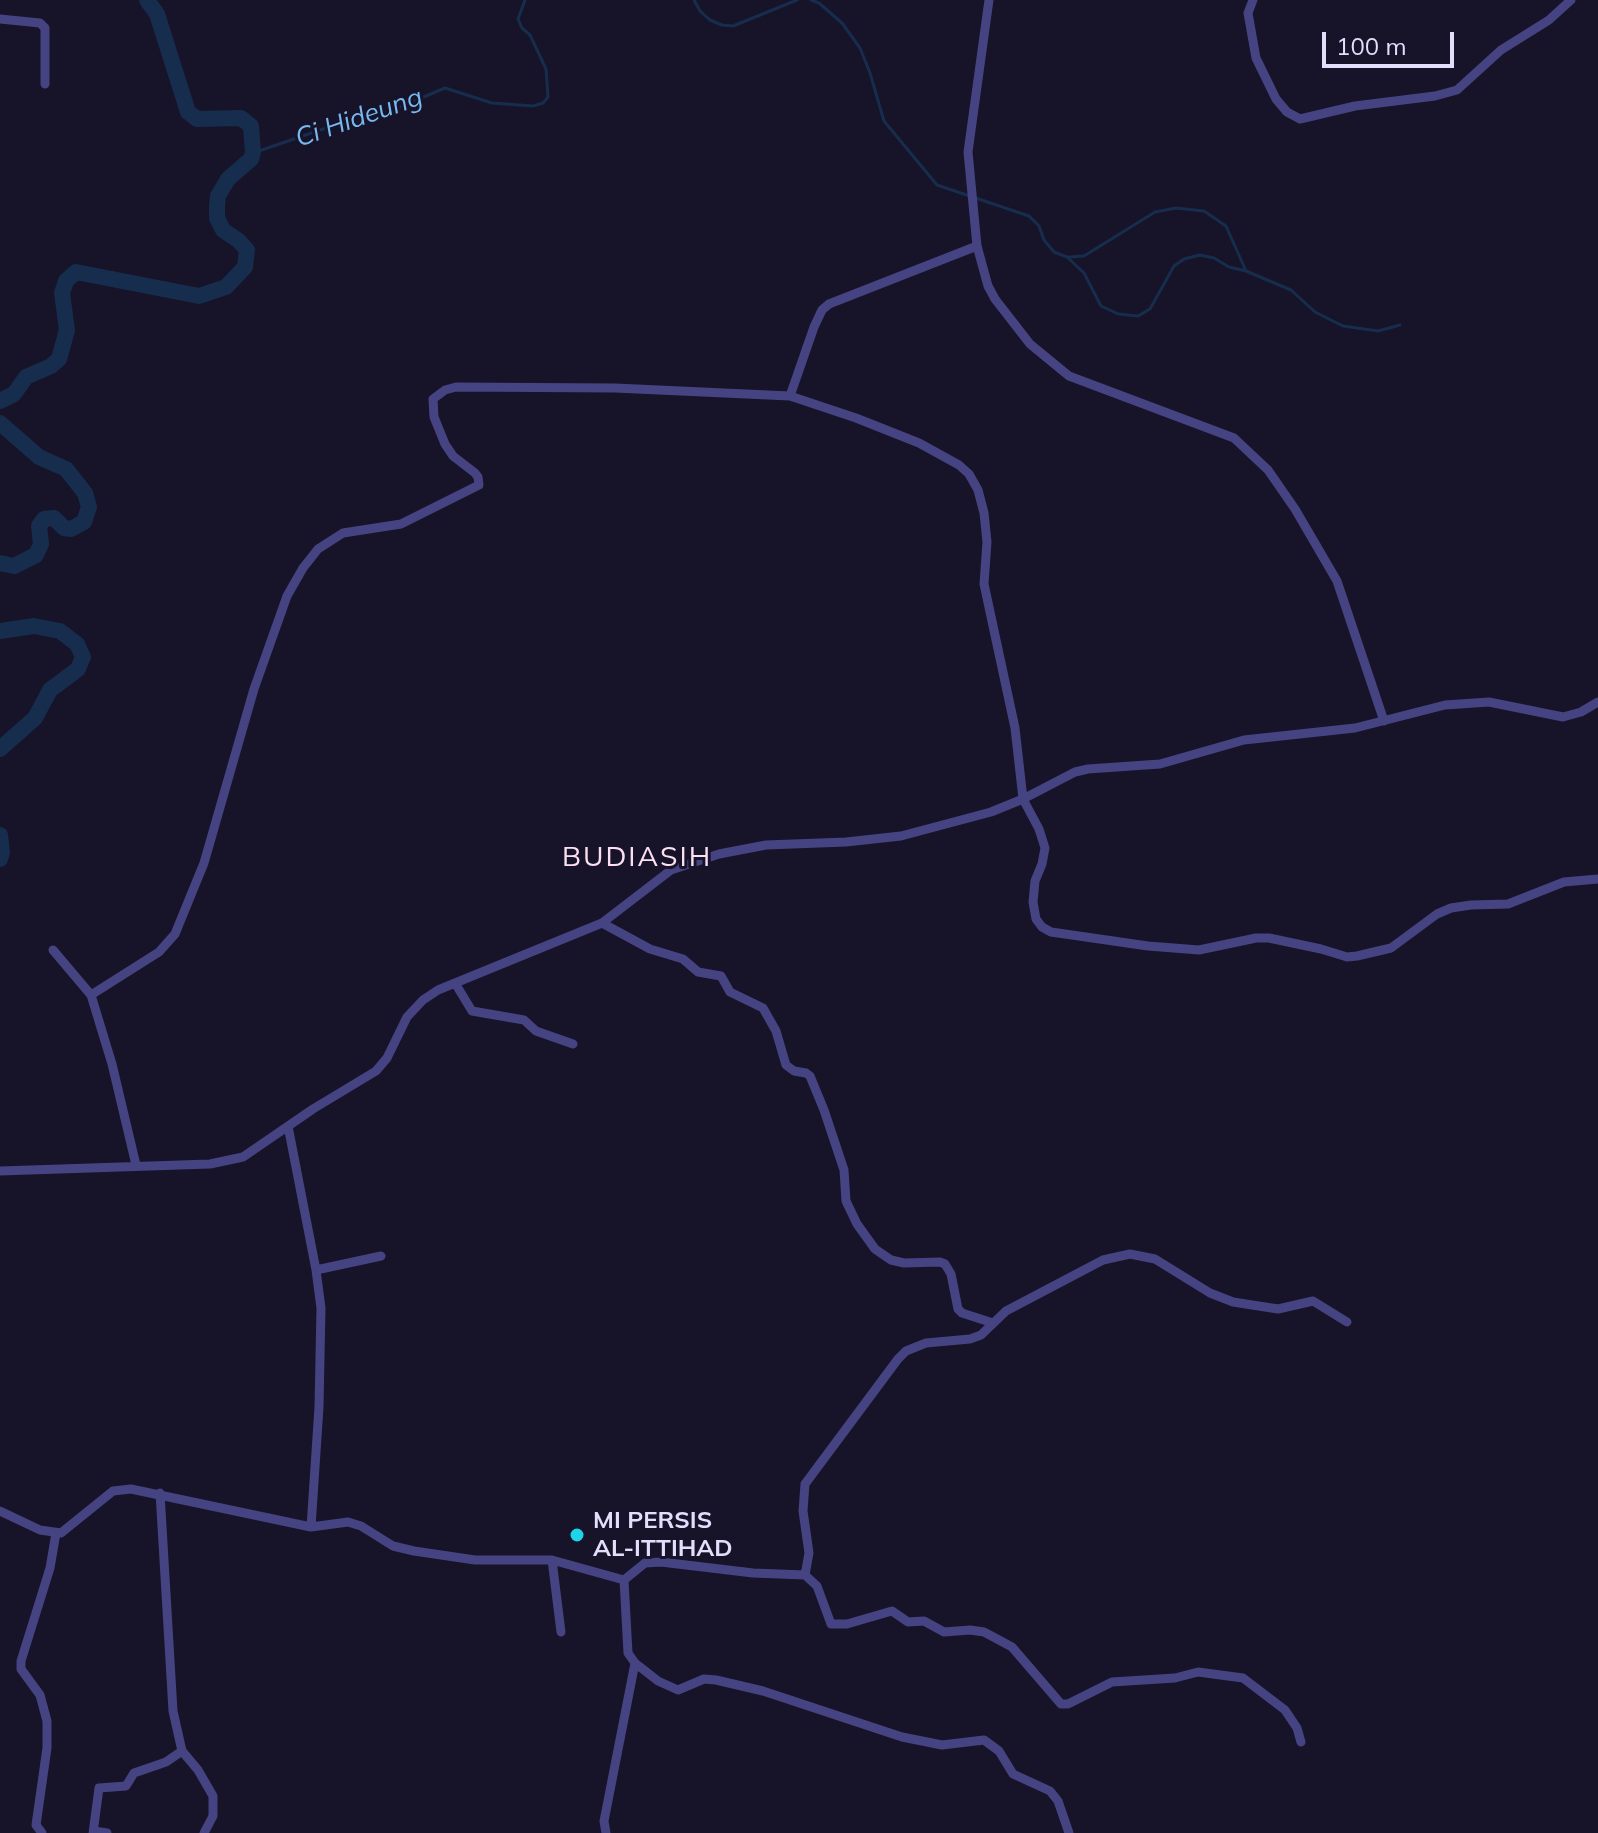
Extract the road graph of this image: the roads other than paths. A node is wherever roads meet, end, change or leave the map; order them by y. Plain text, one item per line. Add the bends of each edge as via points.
1 (989, 0) edge
2 (1253, 0) edge
3 (1571, 0) edge
4 (0, 19) edge
5 (45, 84) dead end
6 (977, 246) junction
7 (790, 396) junction
8 (1598, 702) edge
9 (1384, 721) junction
10 (1023, 799) junction
11 (1598, 879) edge
12 (602, 923) junction
13 (53, 950) dead end
14 (455, 983) junction
15 (91, 995) junction
16 (573, 1044) dead end
17 (288, 1126) junction
18 (136, 1165) junction
19 (0, 1171) edge
20 (381, 1256) dead end
21 (316, 1270) junction
22 (1347, 1322) dead end
23 (993, 1323) junction
24 (160, 1493) junction
25 (0, 1511) edge
26 (311, 1527) junction
27 (56, 1533) junction
28 (552, 1560) junction
29 (805, 1575) junction
30 (624, 1580) junction
31 (561, 1632) dead end
32 (635, 1663) junction
33 (1301, 1742) dead end
34 (182, 1751) junction
35 (94, 1832) edge
36 (42, 1833) edge
37 (107, 1833) edge
38 (204, 1833) edge
39 (606, 1833) edge
40 (1069, 1833) edge

1 - 6 street via 968,152
2 - 3 street via 1248,13 1256,58 1276,99 1300,119 1457,90 1501,50
4 - 5 street via 43,25
6 - 7 street via 829,304 814,327
6 - 9 street via 1000,308 1055,366 1089,385 1234,438 1268,470 1337,581
7 - 10 street via 942,453 969,474 984,513 984,584 1015,728
7 - 15 street via 469,386 439,394 432,405 439,431 479,485 401,524 343,533 318,549 303,568 287,596 259,676 204,863 175,934 159,952
8 - 9 street via 1563,717 1468,702
9 - 10 street via 1244,740 1148,766 1088,769
10 - 11 street via 1045,848 1033,902 1042,927 1148,946 1199,950 1269,938 1347,957 1366,955 1391,948 1451,908 1508,904 1564,882
10 - 12 street via 901,836 766,845 719,854 671,870
12 - 14 street
12 - 23 street via 650,949 683,959 698,972 721,976 730,992 763,1008 785,1064 810,1076 844,1170 846,1201 875,1249 904,1263 945,1264 958,1309
13 - 15 street
14 - 16 street via 472,1011 524,1020 536,1031
14 - 17 street via 414,1008 376,1071
15 - 18 street
17 - 18 street via 235,1160
17 - 21 street
18 - 19 street
20 - 21 street
21 - 26 street via 321,1352
22 - 23 street via 1313,1301 1278,1309 1233,1302 1155,1259 1130,1254 1103,1260
23 - 29 street via 976,1338 926,1343 906,1351 811,1476 804,1495 809,1553
24 - 26 street
24 - 27 street via 120,1489
24 - 34 street via 173,1711
25 - 27 street
26 - 28 street via 348,1522 393,1546 475,1560
27 - 36 street via 21,1661 47,1721 36,1825
28 - 30 street
28 - 31 street
29 - 30 street via 661,1562 645,1563
29 - 33 street via 817,1586 831,1624 892,1611 908,1622 924,1621 944,1632 984,1632 1012,1647 1061,1704 1112,1682 1198,1672 1243,1678 1285,1710
30 - 32 street via 626,1645
32 - 39 street
32 - 40 street via 678,1690 709,1678 902,1737 942,1745 984,1740 1002,1754 1013,1774 1050,1791
34 - 35 street via 134,1773 126,1786 99,1788
34 - 38 street via 213,1796 213,1816
35 - 37 street

